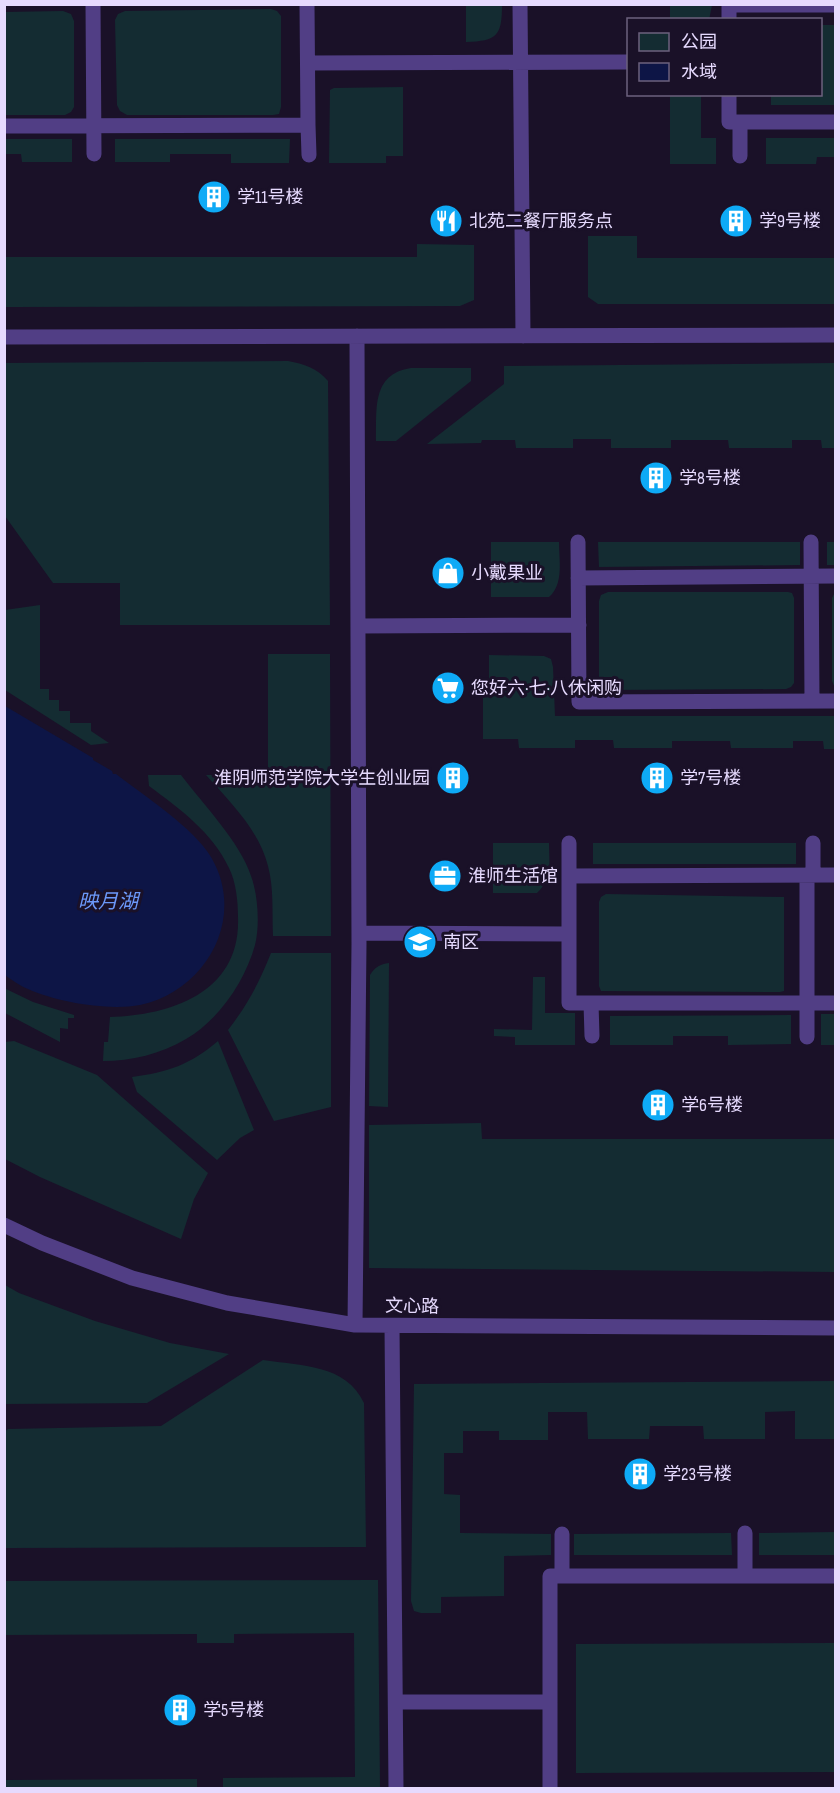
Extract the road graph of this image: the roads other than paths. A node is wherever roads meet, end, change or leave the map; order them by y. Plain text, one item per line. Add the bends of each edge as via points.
1 (93, 4) edge
2 (307, 4) edge
3 (520, 4) edge
4 (729, 5) edge
5 (836, 5) edge
6 (521, 62) junction
7 (627, 62) edge
8 (308, 63) junction
9 (729, 96) edge
10 (741, 122) junction
11 (836, 122) edge
12 (308, 125) junction
13 (4, 126) edge
14 (94, 126) junction
15 (94, 154) dead end
16 (309, 155) dead end
17 (741, 156) dead end
18 (836, 335) edge
19 (357, 336) junction
20 (523, 336) junction
21 (4, 337) edge
22 (578, 542) dead end
23 (811, 542) dead end
24 (811, 576) junction
25 (836, 576) edge
26 (578, 578) junction
27 (579, 625) junction
28 (358, 626) junction
29 (812, 701) junction
30 (836, 701) edge
31 (569, 843) dead end
32 (813, 843) dead end
33 (810, 875) junction
34 (836, 875) edge
35 (569, 876) junction
36 (359, 933) junction
37 (569, 934) junction
38 (591, 1003) junction
39 (807, 1003) junction
40 (836, 1003) edge
41 (592, 1036) dead end
42 (807, 1037) dead end
43 (4, 1225) edge
44 (355, 1325) junction
45 (392, 1326) junction
46 (836, 1328) edge
47 (745, 1533) dead end
48 (562, 1534) dead end
49 (562, 1576) junction
50 (745, 1576) junction
51 (836, 1576) edge
52 (396, 1702) junction
53 (550, 1702) junction
54 (396, 1788) edge
55 (550, 1788) edge

1 - 14 lane
2 - 8 lane
3 - 6 lane
4 - 5 lane
6 - 7 lane
6 - 8 lane
6 - 20 lane
8 - 12 lane
9 - 10 lane via 729,122
10 - 11 lane
10 - 17 lane
12 - 14 lane
12 - 16 lane
13 - 14 lane
14 - 15 lane
18 - 20 lane
19 - 20 lane
19 - 21 lane
19 - 28 lane
22 - 26 lane
23 - 24 lane
24 - 25 lane
24 - 26 lane
24 - 29 lane
26 - 27 lane
27 - 28 lane
27 - 29 lane via 579,702
28 - 36 lane
29 - 30 lane
31 - 35 lane
32 - 33 lane
33 - 34 lane
33 - 35 lane
33 - 39 lane
35 - 37 lane
36 - 37 lane
36 - 44 lane
37 - 38 lane via 569,1003
38 - 39 lane
38 - 41 lane
39 - 40 lane
39 - 42 lane
43 - 44 lane, 文心路 via 42,1244 132,1278 227,1303
44 - 45 lane, 文心路
45 - 46 lane, 文心路
45 - 52 lane
47 - 50 lane
48 - 49 lane
49 - 50 lane
49 - 53 lane via 550,1576
50 - 51 lane
52 - 53 lane
52 - 54 lane
53 - 55 lane

